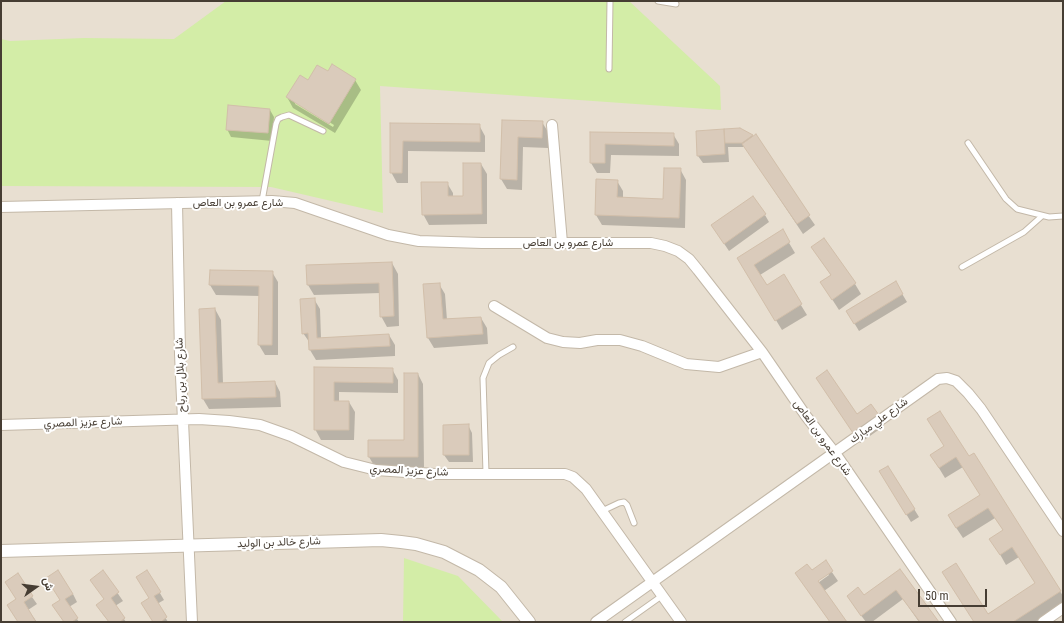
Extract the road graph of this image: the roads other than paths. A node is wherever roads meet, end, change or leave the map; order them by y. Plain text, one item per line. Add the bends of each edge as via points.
1 (610, 1) edge
2 (658, 1) edge
3 (676, 4) dead end
4 (609, 69) dead end
5 (552, 125) dead end
6 (322, 132) dead end
7 (968, 143) dead end
8 (262, 201) junction
9 (177, 203) junction
10 (1, 207) edge
11 (1042, 216) junction
12 (1063, 216) edge
13 (562, 243) junction
14 (962, 268) dead end
15 (494, 306) dead end
16 (514, 347) dead end
17 (762, 352) junction
18 (183, 420) junction
19 (1, 425) edge
20 (835, 453) junction
21 (486, 473) junction
22 (602, 511) junction
23 (634, 523) dead end
24 (1063, 531) edge
25 (189, 547) junction
26 (1, 551) edge
27 (654, 582) junction
28 (663, 595) junction
29 (1063, 608) edge
30 (192, 622) edge
31 (529, 622) edge
32 (596, 622) edge
33 (625, 622) edge
34 (681, 622) edge
35 (951, 622) edge
36 (1043, 622) edge

1 - 4 lane
2 - 3 lane
5 - 13 street
6 - 8 lane via 290,116 282,116 278,120
7 - 11 lane via 1006,200 1017,209
8 - 9 street, شارع عمرو بن العاص
8 - 13 street, شارع عمرو بن العاص via 294,203 388,235 419,241
9 - 10 street, شارع عمرو بن العاص
9 - 18 street, شارع بلال بن رباح
11 - 12 lane
11 - 14 lane via 1024,232
13 - 17 street, شارع عمرو بن العاص via 651,243 678,251 689,259
15 - 17 street via 547,338 580,343 620,340 686,364 719,367
16 - 21 lane via 489,362 484,378
17 - 20 street, شارع عمرو بن العاص
18 - 19 street, شارع عزيز المصري
18 - 21 street, شارع عزيز المصري via 260,425 291,436 344,462 376,470 435,474
18 - 25 street, شارع بلال بن رباح
20 - 24 street, شارع علي مبارك via 938,379 956,381 981,409
20 - 27 street, شارع علي مبارك
20 - 35 street, شارع عمرو بن العاص
21 - 22 street, شارع عزيز المصري via 565,474 579,482
22 - 23 lane via 624,502
22 - 27 street, شارع عزيز المصري
25 - 26 street, شارع خالد بن الوليد
25 - 30 street, شارع بلال بن رباح
25 - 31 street, شارع خالد بن الوليد via 380,540 416,544 444,552 479,570 501,587
27 - 28 street, شارع عزيز المصري
27 - 32 street, شارع علي مبارك
28 - 33 lane
28 - 34 street, شارع عزيز المصري
29 - 36 street

